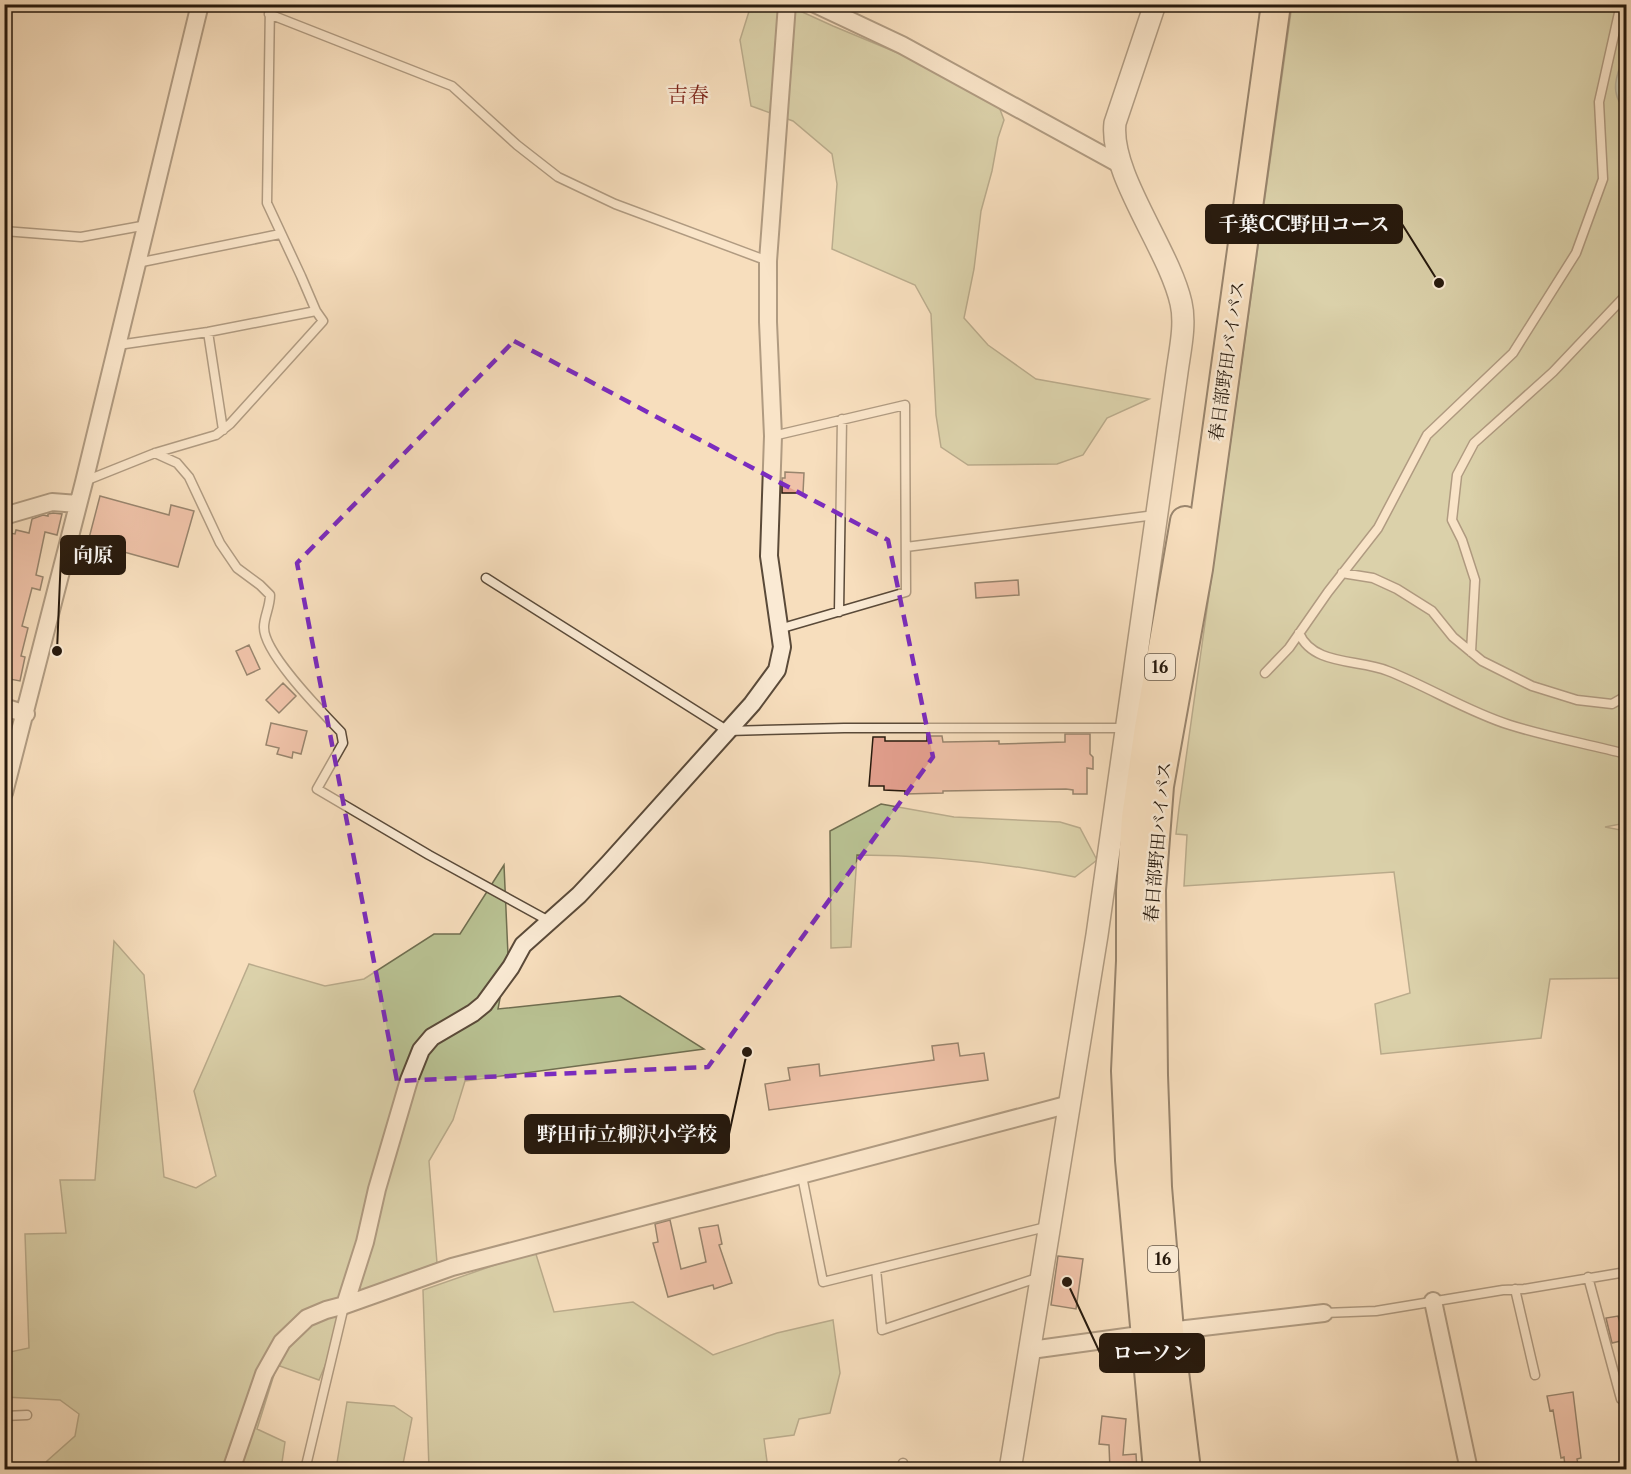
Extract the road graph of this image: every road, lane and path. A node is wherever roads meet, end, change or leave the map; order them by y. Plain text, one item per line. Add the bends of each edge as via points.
1 (200, 4) edge
2 (787, 4) edge
3 (814, 4) edge
4 (1155, 4) edge
5 (1256, 4) edge
6 (1276, 4) edge
7 (1622, 4) edge
8 (270, 9) edge
9 (1122, 165) junction
10 (147, 225) junction
11 (4, 231) edge
12 (280, 234) junction
13 (768, 261) junction
14 (137, 263) junction
15 (1626, 295) edge
16 (316, 311) junction
17 (208, 332) junction
18 (118, 345) junction
19 (842, 419) junction
20 (223, 430) junction
21 (773, 436) junction
22 (155, 453) junction
23 (84, 482) junction
24 (78, 504) junction
25 (1157, 514) junction
26 (4, 516) edge
27 (906, 547) junction
28 (1342, 573) junction
29 (486, 578) dead end
30 (839, 612) junction
31 (779, 629) junction
32 (1299, 633) junction
33 (1471, 652) junction
34 (1265, 674) dead end
35 (1626, 696) edge
36 (4, 707) edge
37 (26, 714) junction
38 (1126, 728) junction
39 (728, 731) junction
40 (1626, 754) edge
41 (4, 793) edge
42 (549, 921) junction
43 (1070, 1104) junction
44 (802, 1176) junction
45 (1051, 1225) junction
46 (876, 1269) junction
47 (1626, 1272) edge
48 (1043, 1276) junction
49 (1588, 1277) junction
50 (1515, 1289) junction
51 (1433, 1301) junction
52 (345, 1305) junction
53 (1324, 1313) joint
54 (1157, 1333) junction
55 (1030, 1350) junction
56 (1535, 1375) dead end
57 (1621, 1399) dead end
58 (27, 1415) dead end
59 (4, 1416) edge
60 (231, 1470) edge
61 (305, 1470) edge
62 (1010, 1470) edge
63 (1158, 1470) edge
64 (1186, 1470) edge
65 (1469, 1470) edge

1 - 10 street
2 - 13 street
3 - 9 street via 902,45
4 - 9 street via 1115,123 1114,136
5 - 54 highway, 春日部野田バイパス / 16 via 1178,568 1136,818 1126,1071 1130,1160
6 - 54 highway, 春日部野田バイパス / 16 via 1198,569 1159,786 1151,890
7 - 28 lane via 1599,102 1603,179 1576,253 1513,353 1427,435 1378,528
8 - 12 lane via 266,190
8 - 13 lane via 452,86 558,177 615,204
9 - 25 street via 1181,304 1178,372
10 - 11 lane via 81,237
10 - 14 street
12 - 14 lane
12 - 16 lane
13 - 21 street
14 - 18 street
15 - 33 lane via 1553,372 1474,443 1457,476 1452,520 1474,580
16 - 17 lane
16 - 20 lane via 323,321
17 - 18 lane
17 - 20 lane
18 - 23 street
19 - 21 lane
19 - 27 lane via 904,405
19 - 30 lane
20 - 22 lane
21 - 31 street via 769,556
22 - 23 lane
22 - 42 lane via 177,464 189,477 220,543 237,568 270,595 264,627 269,644 295,681 341,732 343,743 317,789
23 - 24 street
24 - 26 street via 52,502
24 - 37 street
25 - 27 lane
25 - 38 street
27 - 30 lane via 906,592
28 - 32 lane
28 - 33 lane via 1373,578 1406,594 1432,611
29 - 39 lane
30 - 31 lane
31 - 39 street via 782,647 777,670
32 - 34 lane
32 - 40 lane via 1308,648 1318,653 1388,671 1480,714
33 - 35 lane via 1532,686 1577,700 1612,704
36 - 37 street
37 - 41 street
38 - 39 lane
38 - 43 street
39 - 42 street via 602,871
42 - 52 street via 524,945 483,1004 432,1036 421,1050
43 - 44 street
43 - 45 street
44 - 46 lane via 823,1282
44 - 52 street via 452,1267
45 - 46 lane
45 - 48 street
46 - 48 lane via 882,1330
47 - 49 lane
48 - 55 street
49 - 50 lane
49 - 57 lane
50 - 51 lane
50 - 56 lane
51 - 53 lane via 1376,1311
51 - 65 street
52 - 60 street via 307,1318 282,1342 264,1374
52 - 61 lane
53 - 54 street
54 - 55 street
54 - 63 highway, 春日部野田バイパス / 16
54 - 64 highway, 春日部野田バイパス / 16
55 - 62 street
58 - 59 lane

